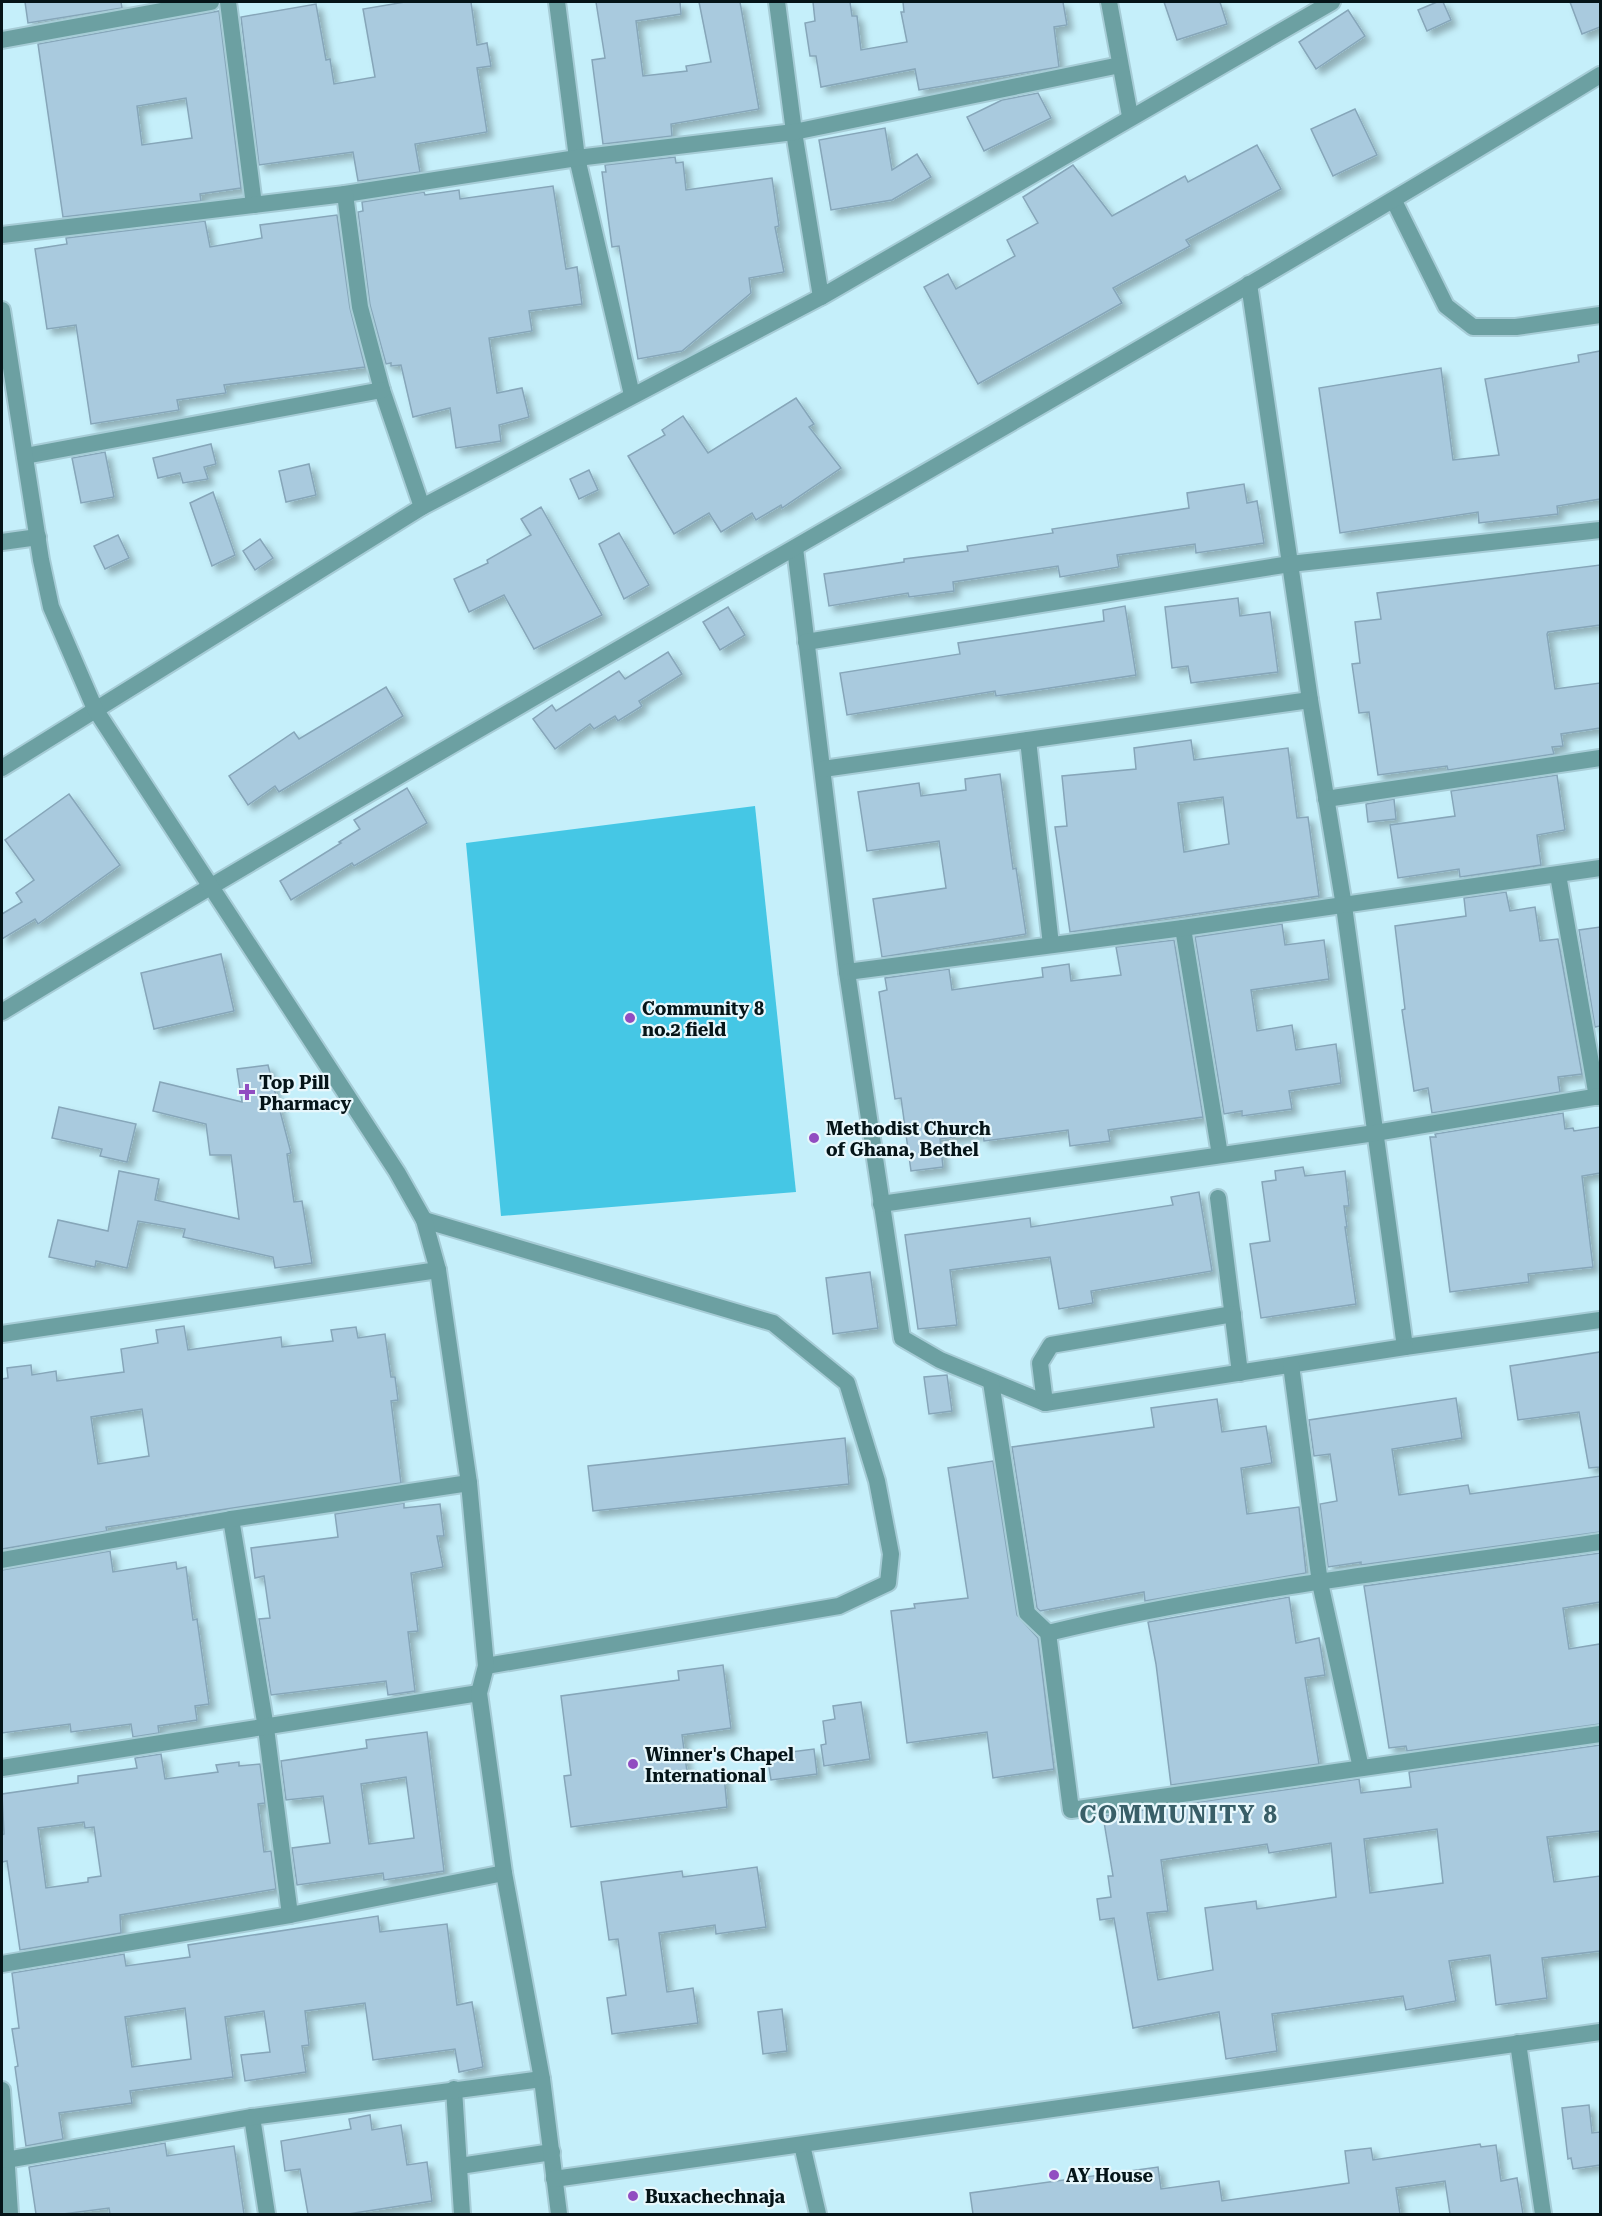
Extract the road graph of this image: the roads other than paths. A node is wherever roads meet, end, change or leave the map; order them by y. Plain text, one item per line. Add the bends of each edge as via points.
1 (211, 2) edge
2 (228, 2) edge
3 (557, 2) edge
4 (777, 2) edge
5 (1109, 2) edge
6 (1332, 2) edge
7 (2, 40) edge
8 (1120, 65) junction
9 (1600, 75) edge
10 (1130, 116) junction
11 (794, 132) junction
12 (577, 158) junction
13 (345, 194) junction
14 (1394, 201) junction
15 (254, 205) junction
16 (2, 236) edge
17 (1249, 285) junction
18 (821, 297) junction
19 (2, 310) edge
20 (1600, 315) edge
21 (3, 332) edge
22 (382, 390) junction
23 (632, 395) junction
24 (25, 456) junction
25 (422, 507) junction
26 (1600, 530) edge
27 (38, 537) junction
28 (2, 542) edge
29 (795, 548) junction
30 (1290, 564) junction
31 (806, 642) junction
32 (1310, 700) junction
33 (95, 709) junction
34 (1028, 740) junction
35 (1600, 758) edge
36 (2, 768) edge
37 (823, 769) junction
38 (1326, 799) junction
39 (1600, 868) edge
40 (1558, 874) junction
41 (212, 884) junction
42 (1344, 906) junction
43 (1183, 928) junction
44 (1051, 945) junction
45 (847, 972) junction
46 (2, 1012) edge
47 (1599, 1096) edge
48 (1375, 1133) junction
49 (1220, 1155) junction
50 (1218, 1198) dead end
51 (881, 1204) junction
52 (424, 1220) junction
53 (438, 1270) junction
54 (1233, 1314) junction
55 (1600, 1320) edge
56 (2, 1334) edge
57 (1405, 1347) junction
58 (1291, 1365) junction
59 (1240, 1372) junction
60 (991, 1382) junction
61 (1045, 1403) junction
62 (469, 1483) junction
63 (231, 1519) junction
64 (1600, 1542) edge
65 (2, 1560) edge
66 (1320, 1583) junction
67 (1048, 1633) junction
68 (486, 1666) junction
69 (479, 1693) junction
70 (266, 1728) junction
71 (1600, 1734) edge
72 (2, 1768) edge
73 (1361, 1768) junction
74 (504, 1873) junction
75 (290, 1916) junction
76 (2, 1964) edge
77 (1600, 2032) edge
78 (1518, 2043) junction
79 (542, 2079) junction
80 (454, 2089) junction
81 (2, 2090) edge
82 (252, 2117) junction
83 (802, 2145) junction
84 (552, 2152) junction
85 (6, 2160) junction
86 (460, 2166) junction
87 (554, 2179) junction
88 (10, 2214) edge
89 (267, 2214) edge
90 (462, 2214) edge
91 (559, 2214) edge
92 (818, 2214) edge
93 (1543, 2214) edge

1 - 7 street
2 - 15 street
3 - 12 street
4 - 11 street
5 - 8 street
6 - 10 street
8 - 10 street
8 - 11 street
9 - 14 street
10 - 18 street
11 - 12 street
11 - 18 street
12 - 13 street
12 - 23 street
13 - 15 street
13 - 22 street via 360,307
14 - 17 street
14 - 20 street via 1446,306 1473,327 1516,327
15 - 16 street
17 - 29 street
17 - 30 street
18 - 23 street
19 - 21 street
21 - 24 street
22 - 24 street
22 - 25 street
23 - 25 street
24 - 27 street
25 - 33 street
26 - 30 street
27 - 28 street
27 - 33 street via 51,607
29 - 31 street
29 - 41 street
30 - 31 street
30 - 32 street
31 - 37 street
32 - 34 street
32 - 38 street
33 - 36 street
33 - 41 street
34 - 37 street
34 - 44 street
35 - 38 street
37 - 45 street
38 - 42 street
39 - 40 street
40 - 42 street
40 - 47 street
41 - 46 street
41 - 52 street
42 - 43 street
42 - 48 street
43 - 44 street
43 - 49 street
44 - 45 street
45 - 51 street
47 - 48 street
48 - 49 street
48 - 57 street
49 - 51 street
50 - 54 street
51 - 60 street via 902,1338
52 - 53 street
52 - 68 street via 773,1323 847,1383 877,1481 891,1554 888,1583 839,1606
53 - 56 street
53 - 62 street
54 - 59 street
54 - 61 street via 1051,1345 1040,1363
55 - 57 street
57 - 58 street
58 - 59 street
58 - 66 street
59 - 61 street
60 - 61 street
60 - 67 street via 1027,1613
62 - 63 street
62 - 68 street
63 - 65 street
63 - 70 street
64 - 66 street
66 - 67 street via 1117,1617
66 - 73 street
67 - 73 street via 1071,1810
68 - 69 street
69 - 70 street
69 - 74 street
70 - 72 street
70 - 75 street
71 - 73 street
74 - 75 street
74 - 79 street
75 - 76 street
77 - 78 street
78 - 83 street
78 - 93 street
79 - 80 street
79 - 84 street
80 - 82 street
80 - 86 street
81 - 85 street
82 - 85 street
82 - 89 street
83 - 87 street
83 - 92 street
84 - 86 street
84 - 87 street
85 - 88 street
86 - 90 street
87 - 91 street

